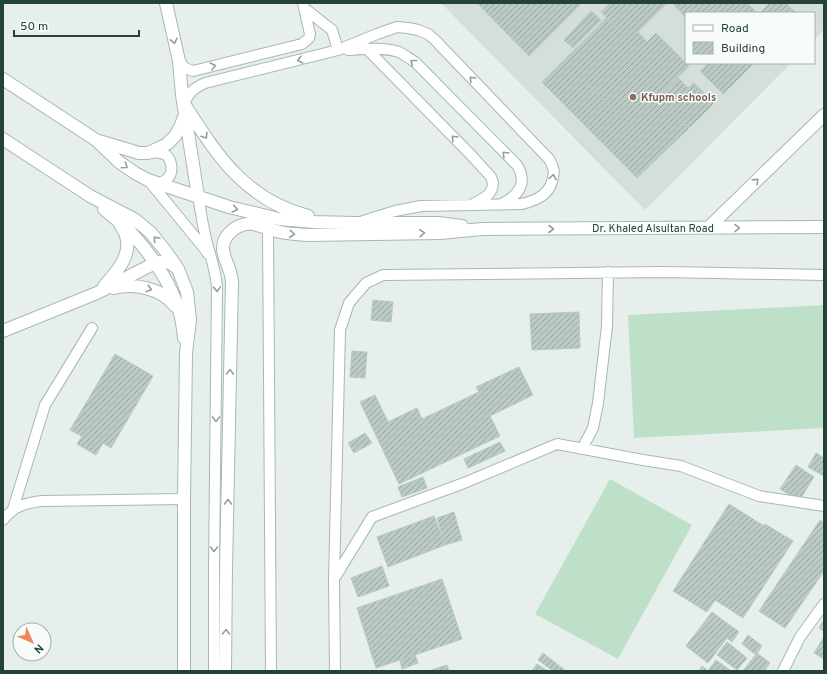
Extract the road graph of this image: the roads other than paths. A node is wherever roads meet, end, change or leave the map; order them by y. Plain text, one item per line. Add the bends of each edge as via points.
1 (166, 3) edge
2 (303, 5) edge
3 (366, 48) junction
4 (338, 50) junction
5 (179, 61) junction
6 (3, 79) edge
7 (185, 109) junction
8 (824, 115) edge
9 (3, 139) edge
10 (96, 140) junction
11 (148, 153) junction
12 (154, 182) junction
13 (90, 196) junction
14 (198, 196) junction
15 (500, 204) junction
16 (470, 205) junction
17 (118, 221) junction
18 (336, 223) junction
19 (354, 223) junction
20 (824, 227) edge
21 (708, 228) junction
22 (268, 229) junction
23 (482, 229) junction
24 (212, 262) junction
25 (155, 263) junction
26 (178, 269) junction
27 (608, 272) junction
28 (824, 275) edge
29 (97, 293) junction
30 (179, 310) junction
31 (92, 328) dead end
32 (3, 330) edge
33 (186, 353) junction
34 (582, 448) junction
35 (184, 499) junction
36 (824, 506) edge
37 (12, 509) junction
38 (3, 520) edge
39 (334, 579) junction
40 (824, 604) edge
41 (184, 671) edge
42 (214, 671) edge
43 (225, 671) edge
44 (271, 671) edge
45 (335, 671) edge
46 (783, 671) edge

1 -> 5 street
2 - 4 lane via 332,30
5 -> 2 lane via 185,68 193,71 302,44 310,34
3 - 4 lane
15 -> 3 lane via 511,199 521,186 521,172 517,165 415,62 398,52
16 -> 3 lane via 489,194 493,182 491,177
4 -> 7 lane via 204,83 191,91
15 -> 4 lane via 521,204 540,198 549,190 554,169 550,159 435,40 418,30 397,27
5 - 7 street
6 - 10 street
7 - 11 street via 175,136 167,144
7 - 14 street
7 -> 18 street via 221,159 251,189 285,209
21 -> 8 street
9 - 13 street
10 - 11 street via 138,153
10 -> 12 street, Dr. Khaled Alsultan Road via 119,162
11 - 12 lane via 166,155 171,165 171,172 165,181
12 - 14 street, Dr. Khaled Alsultan Road
12 - 24 lane
13 - 17 street
26 -> 13 street via 160,242 134,219
14 -> 18 street, Dr. Khaled Alsultan Road via 229,207 279,218
14 - 24 lane
15 - 16 lane
16 - 19 lane via 421,206
17 - 25 street via 133,235
17 - 29 street via 127,237 127,251 119,269
18 - 19 street, Dr. Khaled Alsultan Road
19 - 23 street, Dr. Khaled Alsultan Road via 438,223
21 -> 20 street, Dr. Khaled Alsultan Road
23 -> 21 street, Dr. Khaled Alsultan Road
22 -> 23 street, Dr. Khaled Alsultan Road via 308,235 440,233
43 -> 22 street, Dr. Khaled Alsultan Road via 232,281 223,243 228,234 244,225 253,224
22 - 44 lane
24 -> 42 lane via 217,287
25 - 26 street via 164,261
25 - 29 street
25 - 30 street
26 - 33 street via 189,305
27 - 28 lane
27 - 34 lane via 607,326 598,403 593,428
27 - 39 lane via 383,275 366,283 349,303 340,330
29 -> 30 street via 116,287 142,287 166,297
29 - 32 street
30 - 33 street
31 - 37 lane via 45,405
33 - 35 street
34 - 36 lane via 681,466 759,496
34 - 39 lane via 557,444 464,483 372,517
35 - 37 lane via 42,501 25,503
35 - 41 street
37 - 38 lane
39 - 45 lane
40 - 46 lane via 800,637

